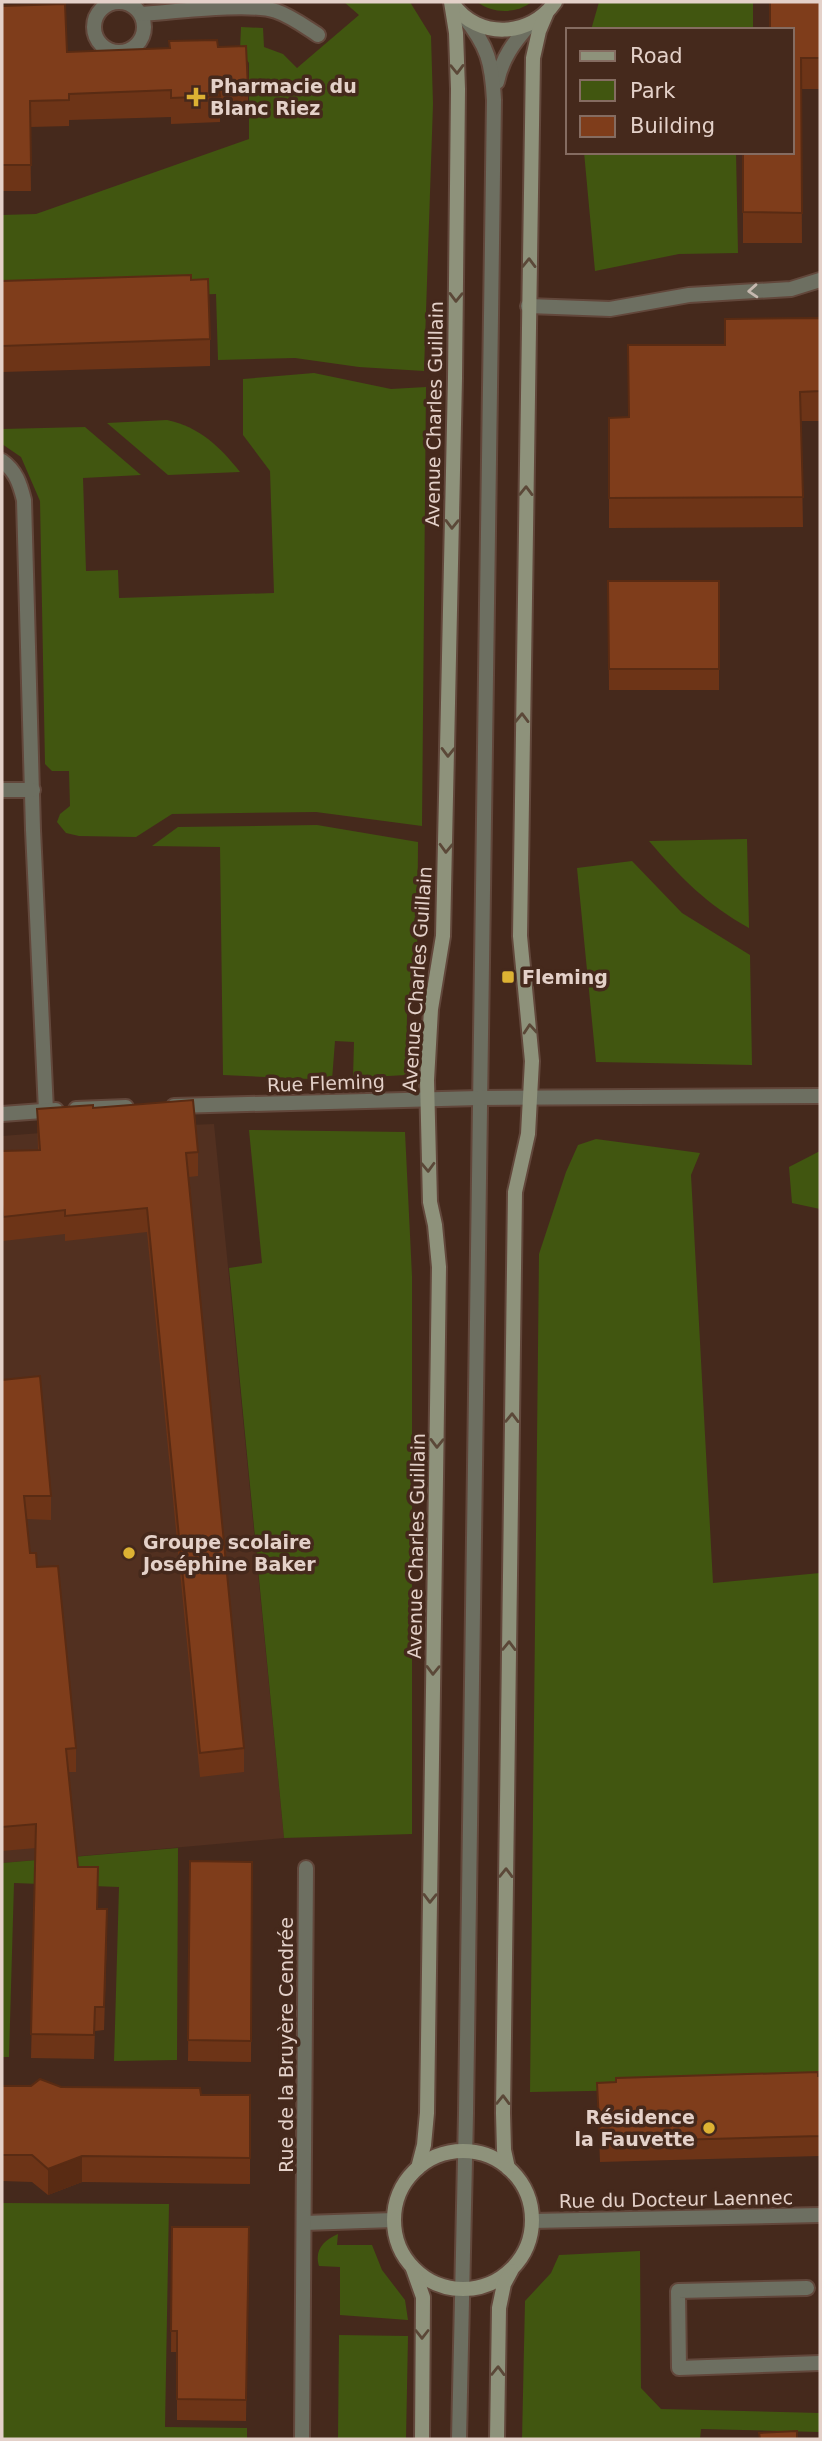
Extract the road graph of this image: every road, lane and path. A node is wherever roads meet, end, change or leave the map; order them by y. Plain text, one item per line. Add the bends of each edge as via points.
1 (451, 2) edge
2 (105, 4) edge
3 (551, 7) edge
4 (141, 14) junction
5 (464, 17) junction
6 (530, 24) junction
7 (318, 35) dead end
8 (494, 100) junction
9 (820, 280) edge
10 (528, 306) junction
11 (2, 461) edge
12 (2, 790) edge
13 (33, 790) junction
14 (820, 1096) edge
15 (532, 1097) junction
16 (479, 1098) junction
17 (427, 1099) junction
18 (166, 1106) edge
19 (139, 1107) edge
20 (46, 1111) junction
21 (2, 1114) edge
22 (306, 1868) dead end
23 (465, 2151) junction
24 (418, 2168) junction
25 (508, 2168) junction
26 (820, 2215) edge
27 (394, 2220) junction
28 (532, 2221) junction
29 (304, 2222) junction
30 (413, 2268) junction
31 (512, 2268) junction
32 (807, 2288) dead end
33 (463, 2289) junction
34 (820, 2363) edge
35 (302, 2439) edge
36 (422, 2439) edge
37 (459, 2439) edge
38 (497, 2439) edge

1 - 5 street
1 -> 17 street, Avenue Charles Guillain via 458,89 446,839 443,936 431,1009
2 - 4 street via 125,2
2 - 4 street via 95,19 95,36 114,52 130,50 142,38
3 - 6 street
10 -> 3 street via 533,58
4 - 7 street via 273,9
5 - 6 street via 491,29 511,30
5 - 8 street via 487,49
6 - 8 street via 504,59
8 - 16 street
9 -> 10 street via 791,289 689,295 610,309
15 -> 10 street via 531,1031 520,936
11 - 13 street via 19,481 24,500
12 - 13 street
13 - 20 street
14 - 15 street, Rue Fleming
15 - 16 street, Rue Fleming
25 -> 15 street via 503,2113 515,1192
16 - 17 street, Rue Fleming
16 - 23 street
17 - 18 street, Rue Fleming
17 -> 24 street, Avenue Charles Guillain via 439,1292 427,2113
19 - 20 street
20 - 21 street
22 - 29 street, Rue de la Bruyère Cendrée
23 - 24 street via 440,2155
23 - 25 street via 488,2156
23 - 33 street
24 - 27 street via 400,2192
25 - 28 street via 528,2196
26 - 28 street, Rue du Docteur Laennec
27 - 29 street
27 - 30 street via 401,2251
28 - 31 street via 527,2247
29 - 35 street, Rue de la Bruyère Cendrée
30 - 33 street via 430,2281
30 -> 36 street via 423,2297
31 - 33 street via 495,2281
38 -> 31 street via 499,2308
32 - 34 street via 678,2291 679,2368
33 - 37 street

